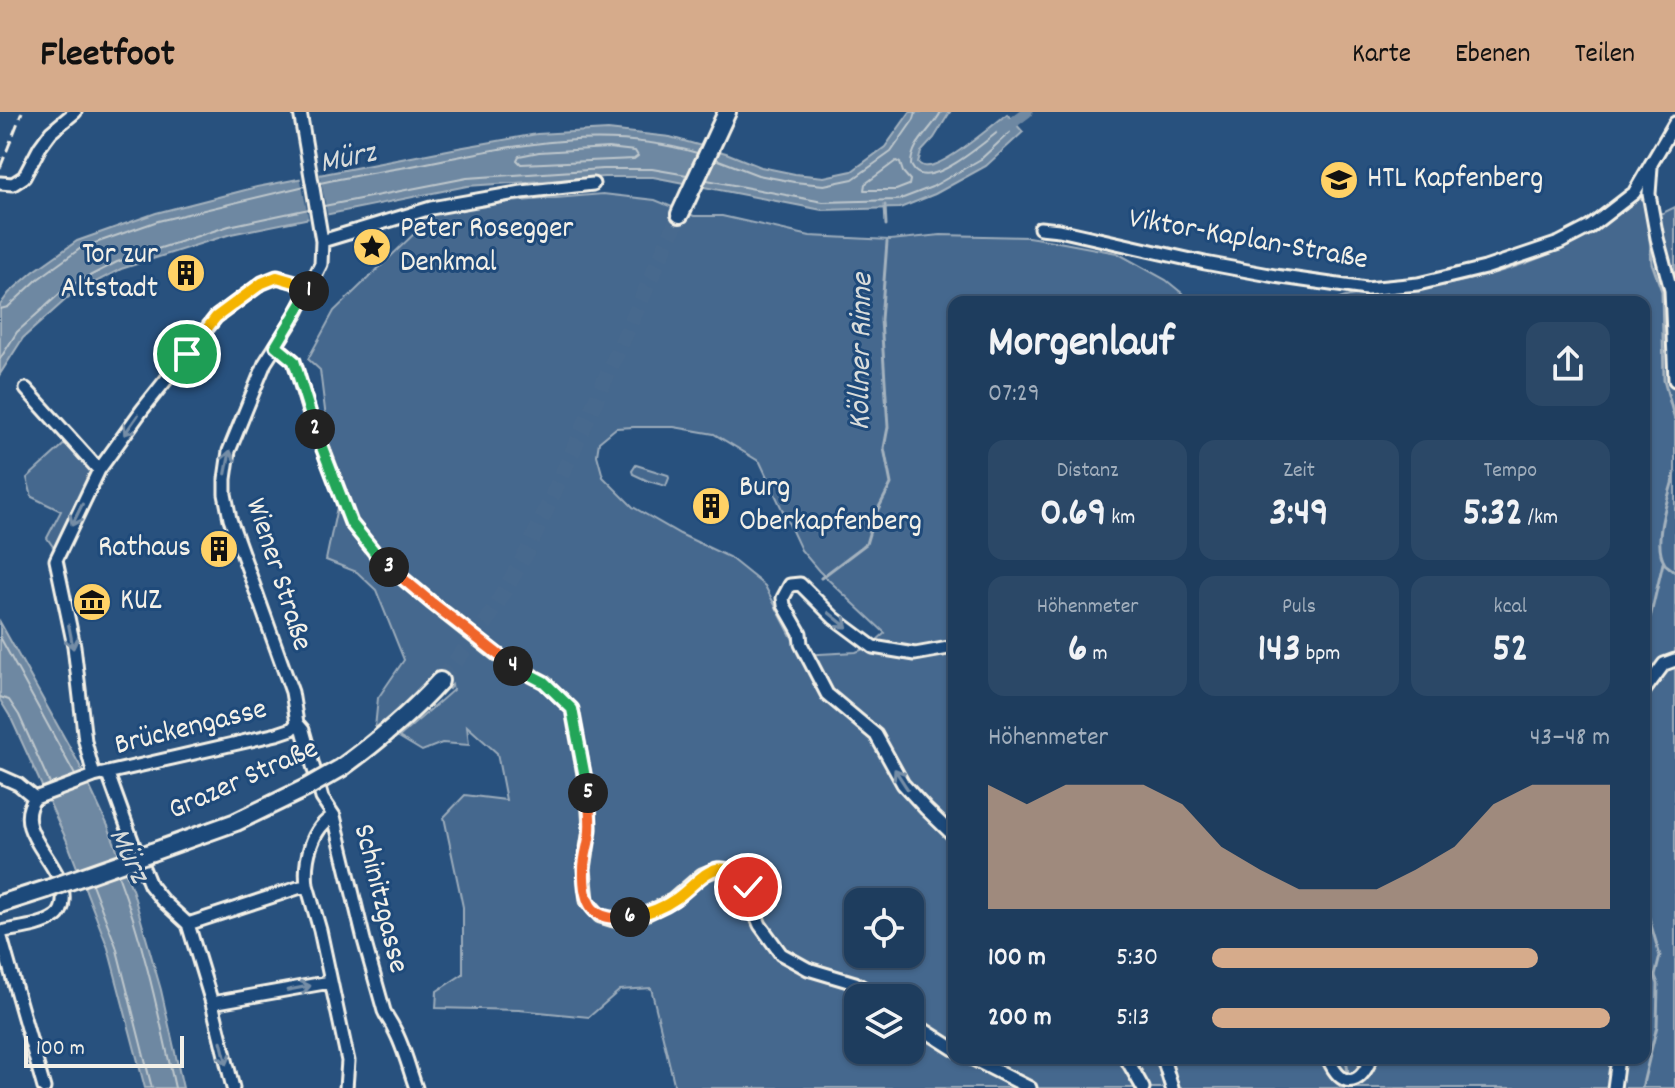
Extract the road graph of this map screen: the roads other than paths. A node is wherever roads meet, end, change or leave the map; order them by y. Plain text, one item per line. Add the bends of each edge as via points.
1 (75, 112) edge
2 (300, 112) edge
3 (723, 120) edge
4 (1675, 123) edge
5 (1651, 165) junction
6 (0, 183) edge
7 (593, 184) dead end
8 (680, 214) tunnel mouth
9 (1040, 228) dead end
10 (322, 241) junction
11 (310, 288) junction
12 (276, 346) junction
13 (1675, 380) edge
14 (26, 389) dead end
15 (99, 470) junction
16 (948, 648) edge
17 (1675, 660) edge
18 (440, 681) tunnel mouth
19 (1650, 683) edge
20 (297, 723) junction
21 (108, 774) junction
22 (0, 776) edge
23 (94, 776) junction
24 (35, 798) junction
25 (334, 816) junction
26 (948, 830) edge
27 (307, 885) junction
28 (0, 904) edge
29 (188, 924) junction
30 (0, 933) edge
31 (330, 982) junction
32 (857, 984) edge
33 (212, 1003) junction
34 (924, 1030) edge
35 (948, 1045) edge
36 (983, 1064) edge
37 (1129, 1064) edge
38 (1165, 1064) edge
39 (1331, 1064) edge
40 (1368, 1064) edge
41 (1617, 1064) edge
42 (44, 1088) edge
43 (233, 1088) edge
44 (346, 1088) edge
45 (416, 1088) edge
46 (1030, 1088) edge
47 (1143, 1088) edge
48 (1172, 1088) edge
49 (1614, 1088) edge

1 - 6 street via 51,132 24,177 13,184
2 - 10 street, Wiener Straße
3 - 8 highway
4 - 5 street, Viktor-Kaplan-Straße
5 - 9 street, Viktor-Kaplan-Straße via 1634,193 1559,243 1485,268 1390,288 1275,276
5 - 13 street via 1649,194 1671,290
7 - 10 street via 431,208
10 - 11 street, Wiener Straße via 321,264
11 - 12 street, Wiener Straße
11 -> 15 street via 277,277 216,317
20 -> 12 street, Wiener Straße via 292,692 239,548 225,494 229,451
12 - 32 street via 294,361 351,523 381,560 508,663 544,682 572,709 588,796 587,901 600,916 613,920 648,913 702,875 730,870 748,887 760,925 781,954
14 - 15 street
15 -> 23 street via 56,560
26 -> 16 street via 903,784 876,735 827,694 783,598 790,585 800,584 873,647 915,654
17 - 19 street via 1664,664
18 - 28 highway, Grazer Straße, bridge via 388,733 306,788 236,822
20 - 21 street, Brückengasse via 277,734
20 - 25 street, Schinitzgasse via 322,798
21 - 23 street, Brückengasse
21 - 29 street via 150,885
22 - 24 street
23 - 24 street
24 - 30 street via 29,824 59,876 64,899 57,916
25 - 27 street via 324,821 307,856
25 - 45 street, Schinitzgasse via 384,1011
27 - 29 street
27 - 31 street
29 - 33 street
30 - 42 street
33 -> 31 street
31 - 44 street via 348,1061
33 -> 43 street
34 - 35 street
36 - 46 street
37 - 47 street
38 - 48 street
39 - 40 street via 1341,1079 1351,1081 1359,1079
41 - 49 street

